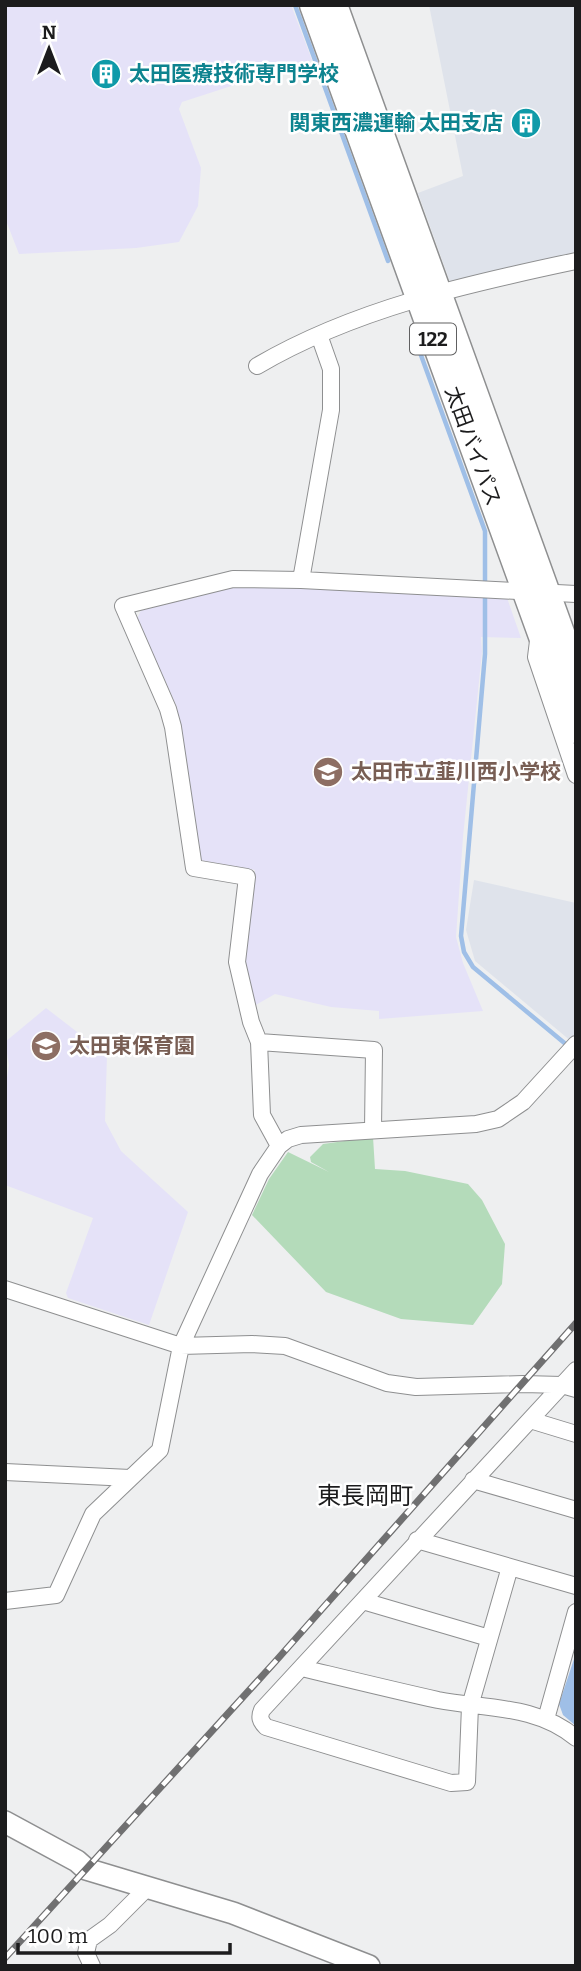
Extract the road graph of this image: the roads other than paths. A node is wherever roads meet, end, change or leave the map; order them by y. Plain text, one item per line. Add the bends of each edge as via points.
1 (313, 5) edge
2 (334, 5) edge
3 (576, 261) edge
4 (429, 296) junction
5 (319, 335) junction
6 (257, 366) dead end
7 (301, 580) junction
8 (536, 592) junction
9 (576, 594) edge
10 (541, 634) junction
11 (570, 648) edge
12 (576, 674) edge
13 (576, 730) edge
14 (576, 775) edge
15 (259, 1042) junction
16 (573, 1047) edge
17 (373, 1129) junction
18 (279, 1146) junction
19 (5, 1289) edge
20 (181, 1346) junction
21 (576, 1370) edge
22 (569, 1387) edge
23 (530, 1420) junction
24 (576, 1434) edge
25 (5, 1472) edge
26 (130, 1478) junction
27 (473, 1480) junction
28 (576, 1510) edge
29 (417, 1540) junction
30 (510, 1567) junction
31 (576, 1586) edge
32 (5, 1601) edge
33 (363, 1601) junction
34 (576, 1612) edge
35 (489, 1638) junction
36 (302, 1668) junction
37 (470, 1706) junction
38 (546, 1719) junction
39 (576, 1738) edge
40 (5, 1822) edge
41 (147, 1888) junction
42 (92, 1966) edge
43 (369, 1966) edge

1 - 4 highway, 太田バイパス / 122
2 - 4 highway, 太田バイパス / 122
3 - 4 street
4 - 5 street
4 - 8 highway, 太田バイパス / 122
5 - 6 street
5 - 7 street via 331,369 331,410
7 - 8 street
7 - 15 street via 233,579 123,606 173,727 194,868 247,877 237,962
8 - 9 street
8 - 10 highway, 太田バイパス / 122
8 - 11 highway, 太田バイパス / 122
10 - 13 highway, 太田バイパス / 122
10 - 14 street via 536,657
11 - 12 highway, 太田バイパス / 122
15 - 17 street via 374,1050
15 - 18 street via 262,1115
16 - 17 street via 523,1102 498,1119
17 - 18 street via 301,1135
18 - 20 street via 260,1174
19 - 20 street
20 - 22 street via 285,1346 387,1383 416,1387
20 - 26 street via 160,1450
21 - 22 street
22 - 23 street
23 - 24 street
23 - 27 street
25 - 26 street
26 - 32 street via 93,1514 56,1595
27 - 28 street
27 - 29 street
29 - 30 street
29 - 33 street
30 - 31 street
30 - 35 street
33 - 35 street
33 - 36 street
34 - 38 street
35 - 37 street
36 - 37 street
36 - 37 street via 262,1710 259,1716 266,1727 451,1783 467,1782
37 - 38 street via 520,1710
38 - 39 street
40 - 41 main road via 86,1869
41 - 42 street via 89,1940 86,1953
41 - 43 main road via 233,1913

